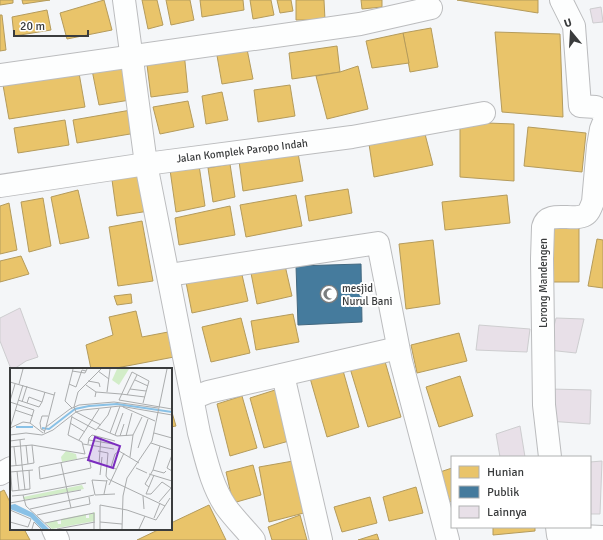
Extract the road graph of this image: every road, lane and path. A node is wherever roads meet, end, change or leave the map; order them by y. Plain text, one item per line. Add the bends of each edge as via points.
1 (124, 0) edge
2 (561, 0) edge
3 (431, 8) dead end
4 (132, 55) junction
5 (0, 75) edge
6 (484, 113) dead end
7 (603, 113) edge
8 (603, 124) edge
9 (146, 164) junction
10 (0, 186) edge
11 (169, 275) junction
12 (398, 348) junction
13 (283, 374) junction
14 (192, 398) junction
15 (550, 456) edge
16 (10, 469) edge
17 (0, 474) edge
18 (558, 528) edge
19 (53, 530) edge
20 (603, 537) edge
21 (58, 540) edge
22 (254, 540) edge
23 (321, 540) edge
24 (448, 540) edge

1 - 4 street
2 - 7 street via 574,26 580,106 596,107
3 - 4 street via 360,24
4 - 5 street
4 - 9 street
6 - 9 street, Jalan Komplek Paropo Indah via 352,137
8 - 15 street, Lorong Mandengen via 598,146 593,202 589,211 580,217 548,219 543,227 544,405
9 - 10 street, Jalan Komplek Paropo Indah
9 - 11 street
11 - 12 street via 378,243
11 - 14 street
12 - 13 street
12 - 24 street
13 - 14 street
13 - 23 street
14 - 22 street via 209,471 219,495
16 - 17 street
18 - 20 street via 558,536
19 - 21 street

